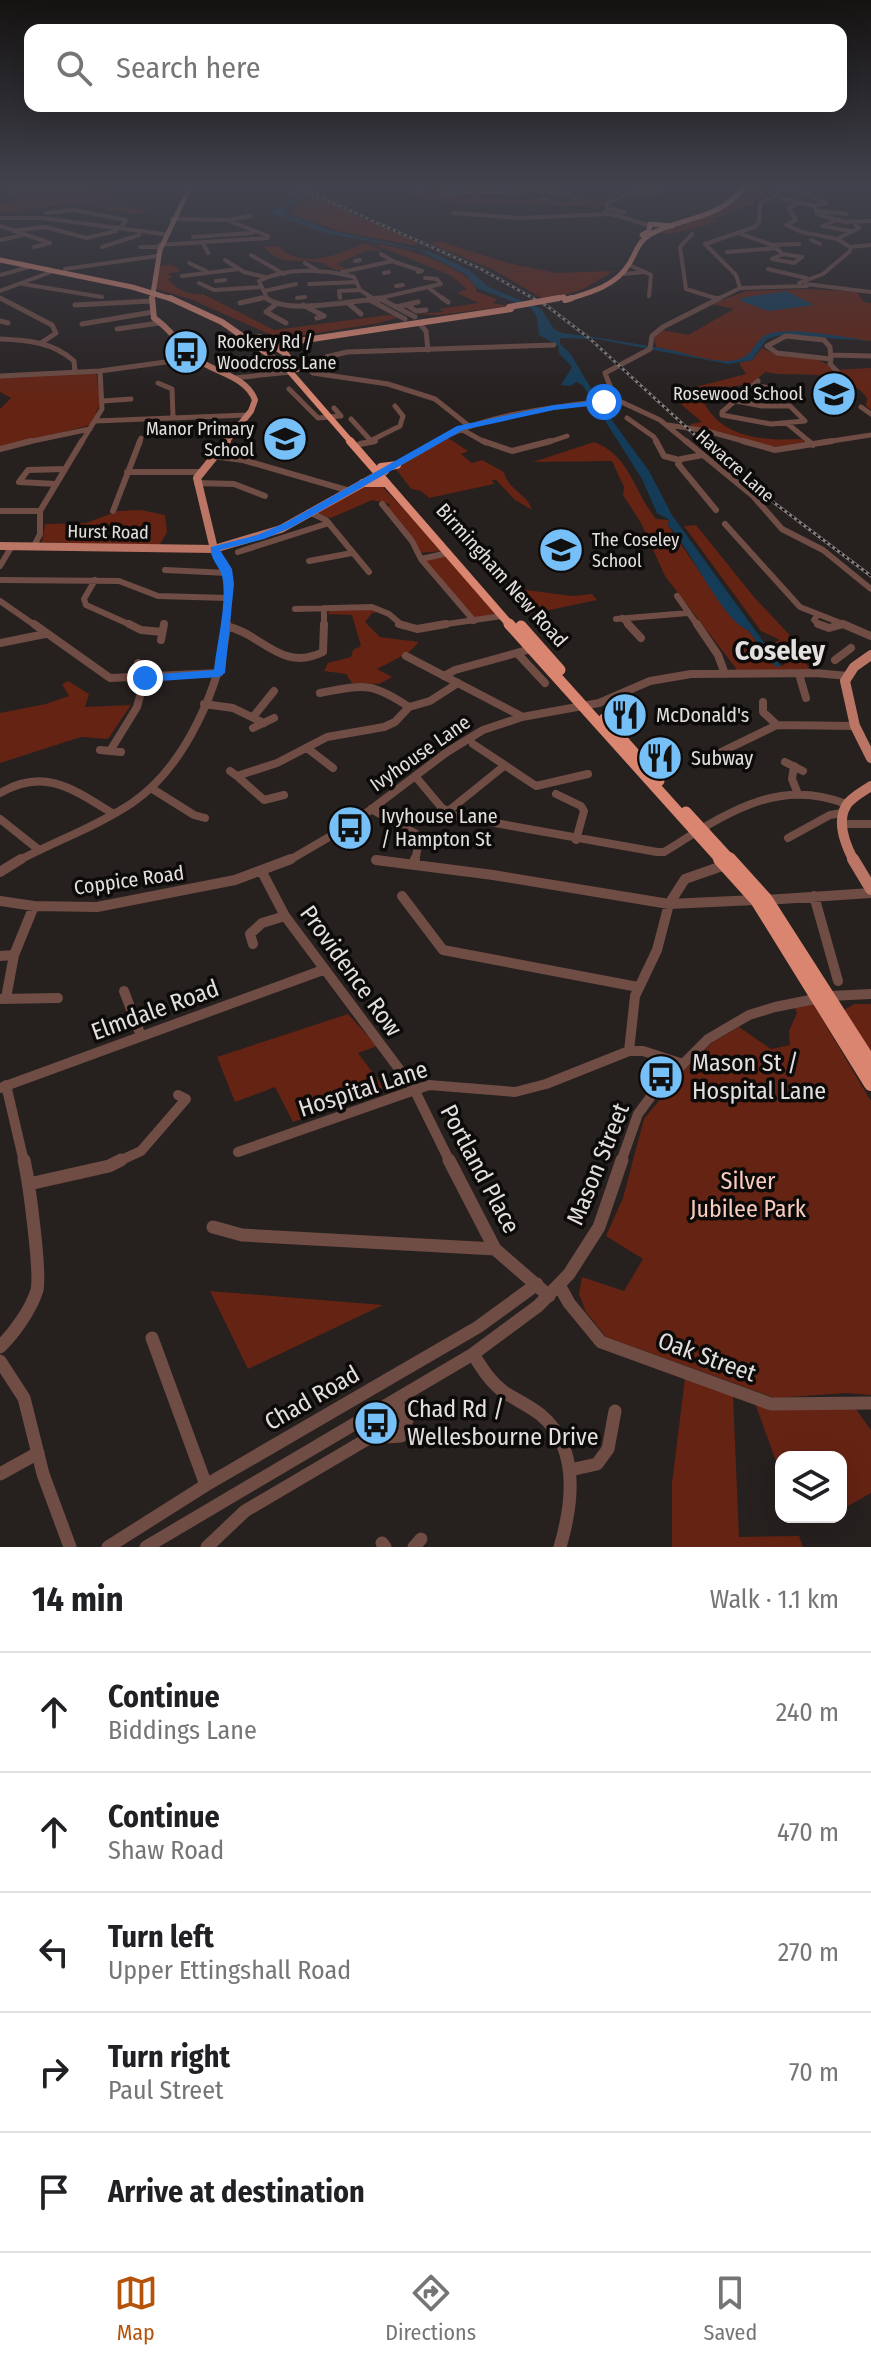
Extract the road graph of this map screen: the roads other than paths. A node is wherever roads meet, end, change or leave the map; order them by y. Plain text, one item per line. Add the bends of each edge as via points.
1 (135, 259) edge
2 (157, 259) edge
3 (259, 259) edge
4 (625, 259) edge
5 (632, 259) edge
6 (681, 259) edge
7 (717, 259) edge
8 (777, 259) edge
9 (799, 259) edge
10 (840, 259) edge
11 (225, 260) dead end
12 (0, 261) edge
13 (355, 261) dead end
14 (392, 261) joint
15 (312, 263) dead end
16 (193, 264) dead end
17 (629, 265) junction
18 (29, 267) junction
19 (374, 267) junction
20 (359, 268) junction
21 (69, 269) dead end
22 (239, 269) junction
23 (768, 269) dead end
24 (16, 270) junction
25 (207, 271) junction
26 (53, 272) junction
27 (320, 272) junction
28 (418, 272) dead end
29 (645, 272) junction
30 (338, 273) junction
31 (386, 273) dead end
32 (284, 274) junction
33 (623, 274) junction
34 (0, 275) edge
35 (182, 276) dead end
36 (265, 277) junction
37 (428, 277) dead end
38 (807, 278) junction
39 (221, 281) dead end
40 (357, 282) junction
41 (23, 284) junction
42 (309, 284) dead end
43 (797, 284) junction
44 (199, 285) dead end
45 (440, 285) junction
46 (396, 286) dead end
47 (448, 287) dead end
48 (740, 288) junction
49 (235, 289) junction
50 (430, 289) junction
51 (360, 290) junction
52 (0, 291) edge
53 (264, 291) junction
54 (411, 291) junction
55 (871, 292) edge
56 (303, 293) junction
57 (152, 294) junction
58 (649, 296) dead end
59 (102, 297) dead end
60 (341, 297) dead end
61 (0, 298) edge
62 (122, 298) dead end
63 (297, 298) dead end
64 (565, 298) junction
65 (375, 299) junction
66 (718, 299) junction
67 (238, 301) dead end
68 (418, 302) dead end
69 (449, 302) dead end
70 (348, 303) junction
71 (275, 304) junction
72 (316, 304) junction
73 (75, 305) dead end
74 (303, 305) junction
75 (407, 305) junction
76 (395, 307) junction
77 (426, 310) dead end
78 (153, 312) junction
79 (363, 313) dead end
80 (322, 317) dead end
81 (420, 320) junction
82 (0, 321) edge
83 (405, 321) junction
84 (8, 323) dead end
85 (159, 323) junction
86 (286, 323) dead end
87 (82, 324) dead end
88 (117, 329) dead end
89 (0, 339) edge
90 (308, 339) junction
91 (40, 343) junction
92 (258, 344) junction
93 (270, 344) junction
94 (554, 345) dead end
95 (428, 350) junction
96 (286, 354) junction
97 (871, 356) edge
98 (831, 357) junction
99 (195, 358) junction
100 (287, 369) junction
101 (838, 369) dead end
102 (100, 371) junction
103 (75, 372) junction
104 (0, 376) edge
105 (234, 378) junction
106 (158, 383) dead end
107 (776, 388) dead end
108 (289, 389) dead end
109 (131, 399) dead end
110 (615, 399) junction
111 (103, 401) junction
112 (736, 401) junction
113 (395, 406) dead end
114 (861, 407) dead end
115 (333, 414) junction
116 (871, 414) edge
117 (248, 415) junction
118 (173, 417) junction
119 (625, 417) dead end
120 (351, 419) dead end
121 (95, 421) junction
122 (788, 424) junction
123 (667, 425) junction
124 (469, 426) junction
125 (460, 428) junction
126 (90, 429) junction
127 (871, 435) edge
128 (567, 436) dead end
129 (141, 438) dead end
130 (372, 442) junction
131 (360, 444) junction
132 (813, 445) junction
133 (0, 449) edge
134 (703, 455) junction
135 (212, 456) junction
136 (679, 460) junction
137 (397, 465) joint
138 (65, 469) junction
139 (382, 471) junction
140 (127, 472) junction
141 (200, 472) junction
142 (197, 483) junction
143 (363, 483) junction
144 (387, 483) junction
145 (56, 484) junction
146 (350, 491) junction
147 (265, 496) dead end
148 (385, 505) dead end
149 (717, 510) dead end
150 (0, 511) edge
151 (40, 511) junction
152 (113, 511) dead end
153 (309, 512) junction
154 (329, 523) junction
155 (725, 524) dead end
156 (0, 546) edge
157 (12, 546) junction
158 (34, 546) junction
159 (214, 549) junction
160 (238, 552) dead end
161 (352, 553) junction
162 (448, 553) junction
163 (421, 559) junction
164 (309, 561) dead end
165 (0, 566) edge
166 (165, 570) dead end
167 (369, 572) dead end
168 (228, 573) junction
169 (0, 580) edge
170 (95, 580) junction
171 (871, 589) edge
172 (677, 596) dead end
173 (228, 598) junction
174 (0, 601) edge
175 (324, 608) junction
176 (295, 609) dead end
177 (688, 613) junction
178 (506, 615) junction
179 (474, 621) junction
180 (164, 623) dead end
181 (225, 626) junction
182 (45, 634) junction
183 (634, 636) dead end
184 (871, 636) edge
185 (0, 643) edge
186 (536, 648) junction
187 (517, 653) junction
188 (871, 655) edge
189 (406, 656) dead end
190 (835, 660) dead end
191 (861, 661) junction
192 (138, 663) dead end
193 (219, 673) junction
194 (725, 674) junction
195 (799, 674) junction
196 (444, 676) junction
197 (848, 676) junction
198 (145, 678) junction
199 (458, 683) junction
200 (545, 683) dead end
201 (320, 693) dead end
202 (259, 695) dead end
203 (806, 698) dead end
204 (204, 704) junction
205 (765, 704) dead end
206 (587, 706) junction
207 (409, 707) junction
208 (253, 717) junction
209 (522, 717) junction
210 (274, 718) dead end
211 (264, 723) junction
212 (777, 725) junction
213 (855, 726) junction
214 (253, 728) dead end
215 (307, 748) junction
216 (474, 749) dead end
217 (121, 752) dead end
218 (871, 758) edge
219 (718, 762) dead end
220 (504, 766) junction
221 (794, 766) dead end
222 (333, 768) dead end
223 (588, 774) dead end
224 (415, 776) junction
225 (871, 786) edge
226 (151, 788) junction
227 (0, 793) edge
228 (556, 794) dead end
229 (798, 794) junction
230 (284, 795) dead end
231 (371, 809) junction
232 (447, 812) junction
233 (112, 813) junction
234 (843, 814) junction
235 (205, 818) dead end
236 (0, 819) edge
237 (871, 824) edge
238 (699, 831) junction
239 (788, 838) dead end
240 (576, 840) junction
241 (39, 850) junction
242 (376, 860) dead end
243 (414, 865) junction
244 (725, 865) junction
245 (0, 872) edge
246 (262, 872) junction
247 (871, 891) edge
248 (402, 896) dead end
249 (814, 896) junction
250 (761, 900) junction
251 (0, 901) edge
252 (669, 904) junction
253 (34, 906) junction
254 (285, 916) junction
255 (253, 944) dead end
256 (14, 955) junction
257 (0, 956) edge
258 (323, 970) junction
259 (838, 981) dead end
260 (638, 987) junction
261 (124, 991) dead end
262 (871, 994) edge
263 (824, 997) junction
264 (58, 998) dead end
265 (3, 999) edge
266 (141, 1036) junction
267 (629, 1051) junction
268 (683, 1064) junction
269 (871, 1064) edge
270 (871, 1084) edge
271 (3, 1086) edge
272 (414, 1089) junction
273 (178, 1095) dead end
274 (238, 1152) dead end
275 (29, 1184) junction
276 (213, 1227) dead end
277 (495, 1249) junction
278 (537, 1284) junction
279 (554, 1291) junction
280 (152, 1338) dead end
281 (0, 1347) edge
282 (473, 1354) junction
283 (0, 1361) edge
284 (395, 1400) junction
285 (871, 1403) edge
286 (615, 1411) dead end
287 (38, 1453) junction
288 (570, 1470) junction
289 (0, 1474) edge
290 (206, 1485) junction
291 (70, 1547) edge
292 (108, 1547) edge
293 (146, 1547) edge
294 (207, 1547) edge
295 (560, 1547) edge

1 - 21 street
2 - 57 main road
3 - 32 street
4 - 64 highway via 613,276
5 - 17 highway
6 - 66 street via 686,289
7 - 48 street via 735,273
8 - 9 street
10 - 38 street via 823,274
11 - 22 street
12 - 18 highway, Birmingham New Road
12 - 24 street
12 - 26 highway, Birmingham New Road
13 - 20 street
14 - 19 street
14 - 28 street via 422,271
15 - 27 street via 305,264
16 - 25 street
17 - 29 street
17 - 33 highway
18 - 24 street
18 - 26 highway, Birmingham New Road
19 - 20 street
19 - 31 street
20 - 30 street
22 - 25 street
22 - 36 street
23 - 38 street
24 - 34 street
25 - 35 street
26 - 41 street
26 - 57 highway, Birmingham New Road
26 - 57 highway, Birmingham New Road via 140,287
27 - 30 street
27 - 32 street
29 - 33 street
29 - 58 street via 651,275
30 - 40 street
32 - 36 street
33 - 64 highway via 594,291
36 - 53 street via 259,281
37 - 45 street
38 - 43 street
39 - 49 street
40 - 42 street
40 - 51 street
41 - 52 street
41 - 59 street
43 - 48 street
43 - 55 street
44 - 49 street
45 - 47 street
45 - 50 street
46 - 54 street via 402,283
48 - 66 street
49 - 53 street
50 - 54 street
50 - 69 street
51 - 60 street via 339,291
51 - 65 street
53 - 56 street via 293,285
53 - 67 street
53 - 71 street
54 - 65 street
56 - 63 street
56 - 72 street
57 - 62 street
57 - 73 street
57 - 78 main road
57 - 92 highway, Birmingham New Road via 198,310
57 - 93 highway, Birmingham New Road via 189,302
61 - 91 street via 55,328 54,336
64 - 81 highway, bridge
65 - 70 street
65 - 76 street
65 - 83 street
66 - 110 street via 656,332 652,347 605,373
68 - 75 street
70 - 72 street
70 - 79 street
71 - 74 street
71 - 86 street via 266,312
72 - 74 street
74 - 80 street
75 - 76 street
75 - 77 street
76 - 81 street
78 - 85 main road
78 - 87 street
81 - 83 highway
81 - 95 street
82 - 84 street
83 - 90 highway
83 - 93 highway
85 - 88 street
85 - 99 main road via 171,329
89 - 91 street
90 - 93 highway
90 - 96 highway via 286,346
91 - 103 street via 64,352 74,361
92 - 93 highway
92 - 100 highway, Birmingham New Road
93 - 96 highway, Birmingham New Road
93 - 100 highway
94 - 95 street
95 - 124 street via 340,353 318,361 309,371 388,384 435,399
96 - 115 highway, Birmingham New Road
97 - 98 street
98 - 98 street via 829,343 813,338 779,338 767,346 777,353
98 - 101 street
99 - 102 street
99 - 105 main road
100 - 105 street
100 - 115 highway, Birmingham New Road
102 - 103 street
102 - 111 street
103 - 104 street
105 - 117 main road via 255,396
106 - 118 street via 172,389
107 - 112 street via 756,383
108 - 115 street via 317,417
109 - 111 street
110 - 123 street, Havacre Lane
110 - 124 street
111 - 121 street
112 - 122 street via 722,415
112 - 122 street via 790,406 805,419
113 - 130 street via 403,416 400,426
114 - 116 street
115 - 131 highway, Birmingham New Road
115 - 139 highway, Birmingham New Road
117 - 118 street
117 - 135 main road
118 - 121 street
119 - 136 street via 654,437 664,456
120 - 130 street
121 - 126 street
122 - 132 street
123 - 132 street via 770,449
123 - 134 street, Havacre Lane
124 - 125 street
125 - 128 street via 491,451 521,450
125 - 137 street
126 - 133 street
126 - 138 street
127 - 132 street
129 - 140 street
130 - 131 street
131 - 139 highway, Birmingham New Road
134 - 136 street
134 - 171 street, Havacre Lane via 758,501 782,529 823,550
135 - 141 main road
135 - 146 street
136 - 149 street
137 - 139 highway
138 - 145 street
138 - 145 street via 28,470 19,482
139 - 143 main road, Hurst Road
139 - 144 highway, Birmingham New Road
139 - 178 highway, Birmingham New Road
140 - 141 street
140 - 152 street
141 - 142 main road
142 - 147 street via 234,484
142 - 159 main road
143 - 144 highway
143 - 146 main road, Hurst Road
144 - 162 highway, Birmingham New Road
145 - 151 street
146 - 153 main road, Hurst Road
148 - 163 street
150 - 151 street
151 - 158 street
153 - 154 street
153 - 159 main road, Hurst Road via 270,534
154 - 160 street via 302,527
154 - 161 street
155 - 184 street via 791,598 817,616 815,622
156 - 157 main road, Hurst Road
157 - 158 main road, Hurst Road
157 - 165 street
158 - 159 main road, Hurst Road
159 - 168 street
161 - 164 street
161 - 167 street
162 - 163 street, Birmingham New Road
162 - 178 highway, Birmingham New Road
163 - 179 street
166 - 168 street
168 - 173 street
169 - 170 street
170 - 173 street via 125,582 158,596
170 - 180 street via 86,605 161,636
172 - 177 street
173 - 181 street
174 - 182 street
175 - 176 street
175 - 179 street via 372,607 413,629
175 - 181 street via 323,652 318,655 277,657
177 - 183 street via 619,619
177 - 194 street
178 - 179 street
178 - 186 highway, Birmingham New Road
181 - 193 street
182 - 185 street
182 - 198 street via 104,675
186 - 187 street
186 - 206 highway, Birmingham New Road
187 - 196 street
187 - 200 street, Birmingham New Road
188 - 191 main road
189 - 196 street
190 - 191 street via 848,651
191 - 197 main road
192 - 198 street
193 - 198 street
193 - 204 street
194 - 195 street, Ivyhouse Lane
194 - 206 street, Ivyhouse Lane via 659,678
195 - 197 street, Ivyhouse Lane
195 - 203 street
196 - 199 street
197 - 213 main road
198 - 217 street via 137,707 105,750
199 - 207 street
199 - 209 street
201 - 207 street via 366,685
202 - 208 street via 272,694
204 - 208 street
204 - 226 street
205 - 212 street via 763,712
206 - 209 street, Ivyhouse Lane
206 - 238 highway, Birmingham New Road
207 - 215 street via 384,727 341,733
208 - 211 street
209 - 224 street, Ivyhouse Lane via 483,730
210 - 211 street
211 - 214 street
212 - 213 street
212 - 219 street via 713,756
213 - 218 main road
215 - 222 street
215 - 230 street via 277,763 234,773 264,800
216 - 220 street
220 - 223 street via 540,786
220 - 232 street
221 - 229 street
224 - 231 street, Ivyhouse Lane
224 - 232 street
225 - 234 main road
226 - 233 street
226 - 235 street via 191,819
227 - 233 street via 20,783 51,779
228 - 240 street via 584,811
229 - 234 street via 832,796
229 - 238 street via 753,802
231 - 243 street via 420,836
231 - 246 street, Ivyhouse Lane via 296,859
232 - 240 street
233 - 241 street
234 - 237 street
234 - 239 street via 830,815
234 - 247 main road via 846,847
236 - 241 street
238 - 240 street via 657,852
238 - 244 highway, Birmingham New Road
238 - 250 highway, Birmingham New Road
241 - 245 street
242 - 243 street
243 - 252 street
244 - 250 highway, Birmingham New Road
244 - 252 street via 690,876
246 - 253 street, Coppice Road via 97,907
246 - 254 street, Providence Row
247 - 249 street
248 - 260 street via 443,950
249 - 250 street
249 - 259 street
250 - 252 street
250 - 263 highway, Birmingham New Road
251 - 253 street, Coppice Road
252 - 260 street via 657,950
253 - 256 street
254 - 255 street via 254,928
254 - 258 street, Providence Row
256 - 257 street
256 - 265 street
258 - 266 street, Elmdale Road
258 - 272 street, Providence Row
260 - 267 street
261 - 266 street
262 - 263 street, Mason Street
263 - 268 street, Mason Street via 749,1015 708,1039
263 - 269 highway, Birmingham New Road
263 - 270 highway, Birmingham New Road
264 - 265 street via 42,994
266 - 271 street, Elmdale Road
267 - 268 street
267 - 272 street, Hospital Lane via 515,1092 444,1085
268 - 279 street, Mason Street via 638,1114 599,1227
271 - 275 street
272 - 274 street, Hospital Lane
272 - 277 street, Portland Place
273 - 275 street via 186,1099 141,1151 109,1166
275 - 281 street via 37,1289 14,1333
276 - 277 street via 242,1235
277 - 278 street, Portland Place
278 - 279 street, Portland Place
278 - 290 street, Chad Road via 478,1327
279 - 282 street, Chad Road
279 - 285 street, Oak Street via 601,1342 771,1404
280 - 290 street
282 - 284 street, Chad Road
282 - 288 street via 499,1388 543,1417 562,1441
283 - 287 street via 19,1383
284 - 293 street, Chad Road
284 - 294 street via 407,1420 401,1436 369,1438 345,1451 245,1511
286 - 288 street via 608,1449 597,1464
287 - 289 street
287 - 291 street
288 - 295 street via 569,1512
290 - 292 street, Chad Road

